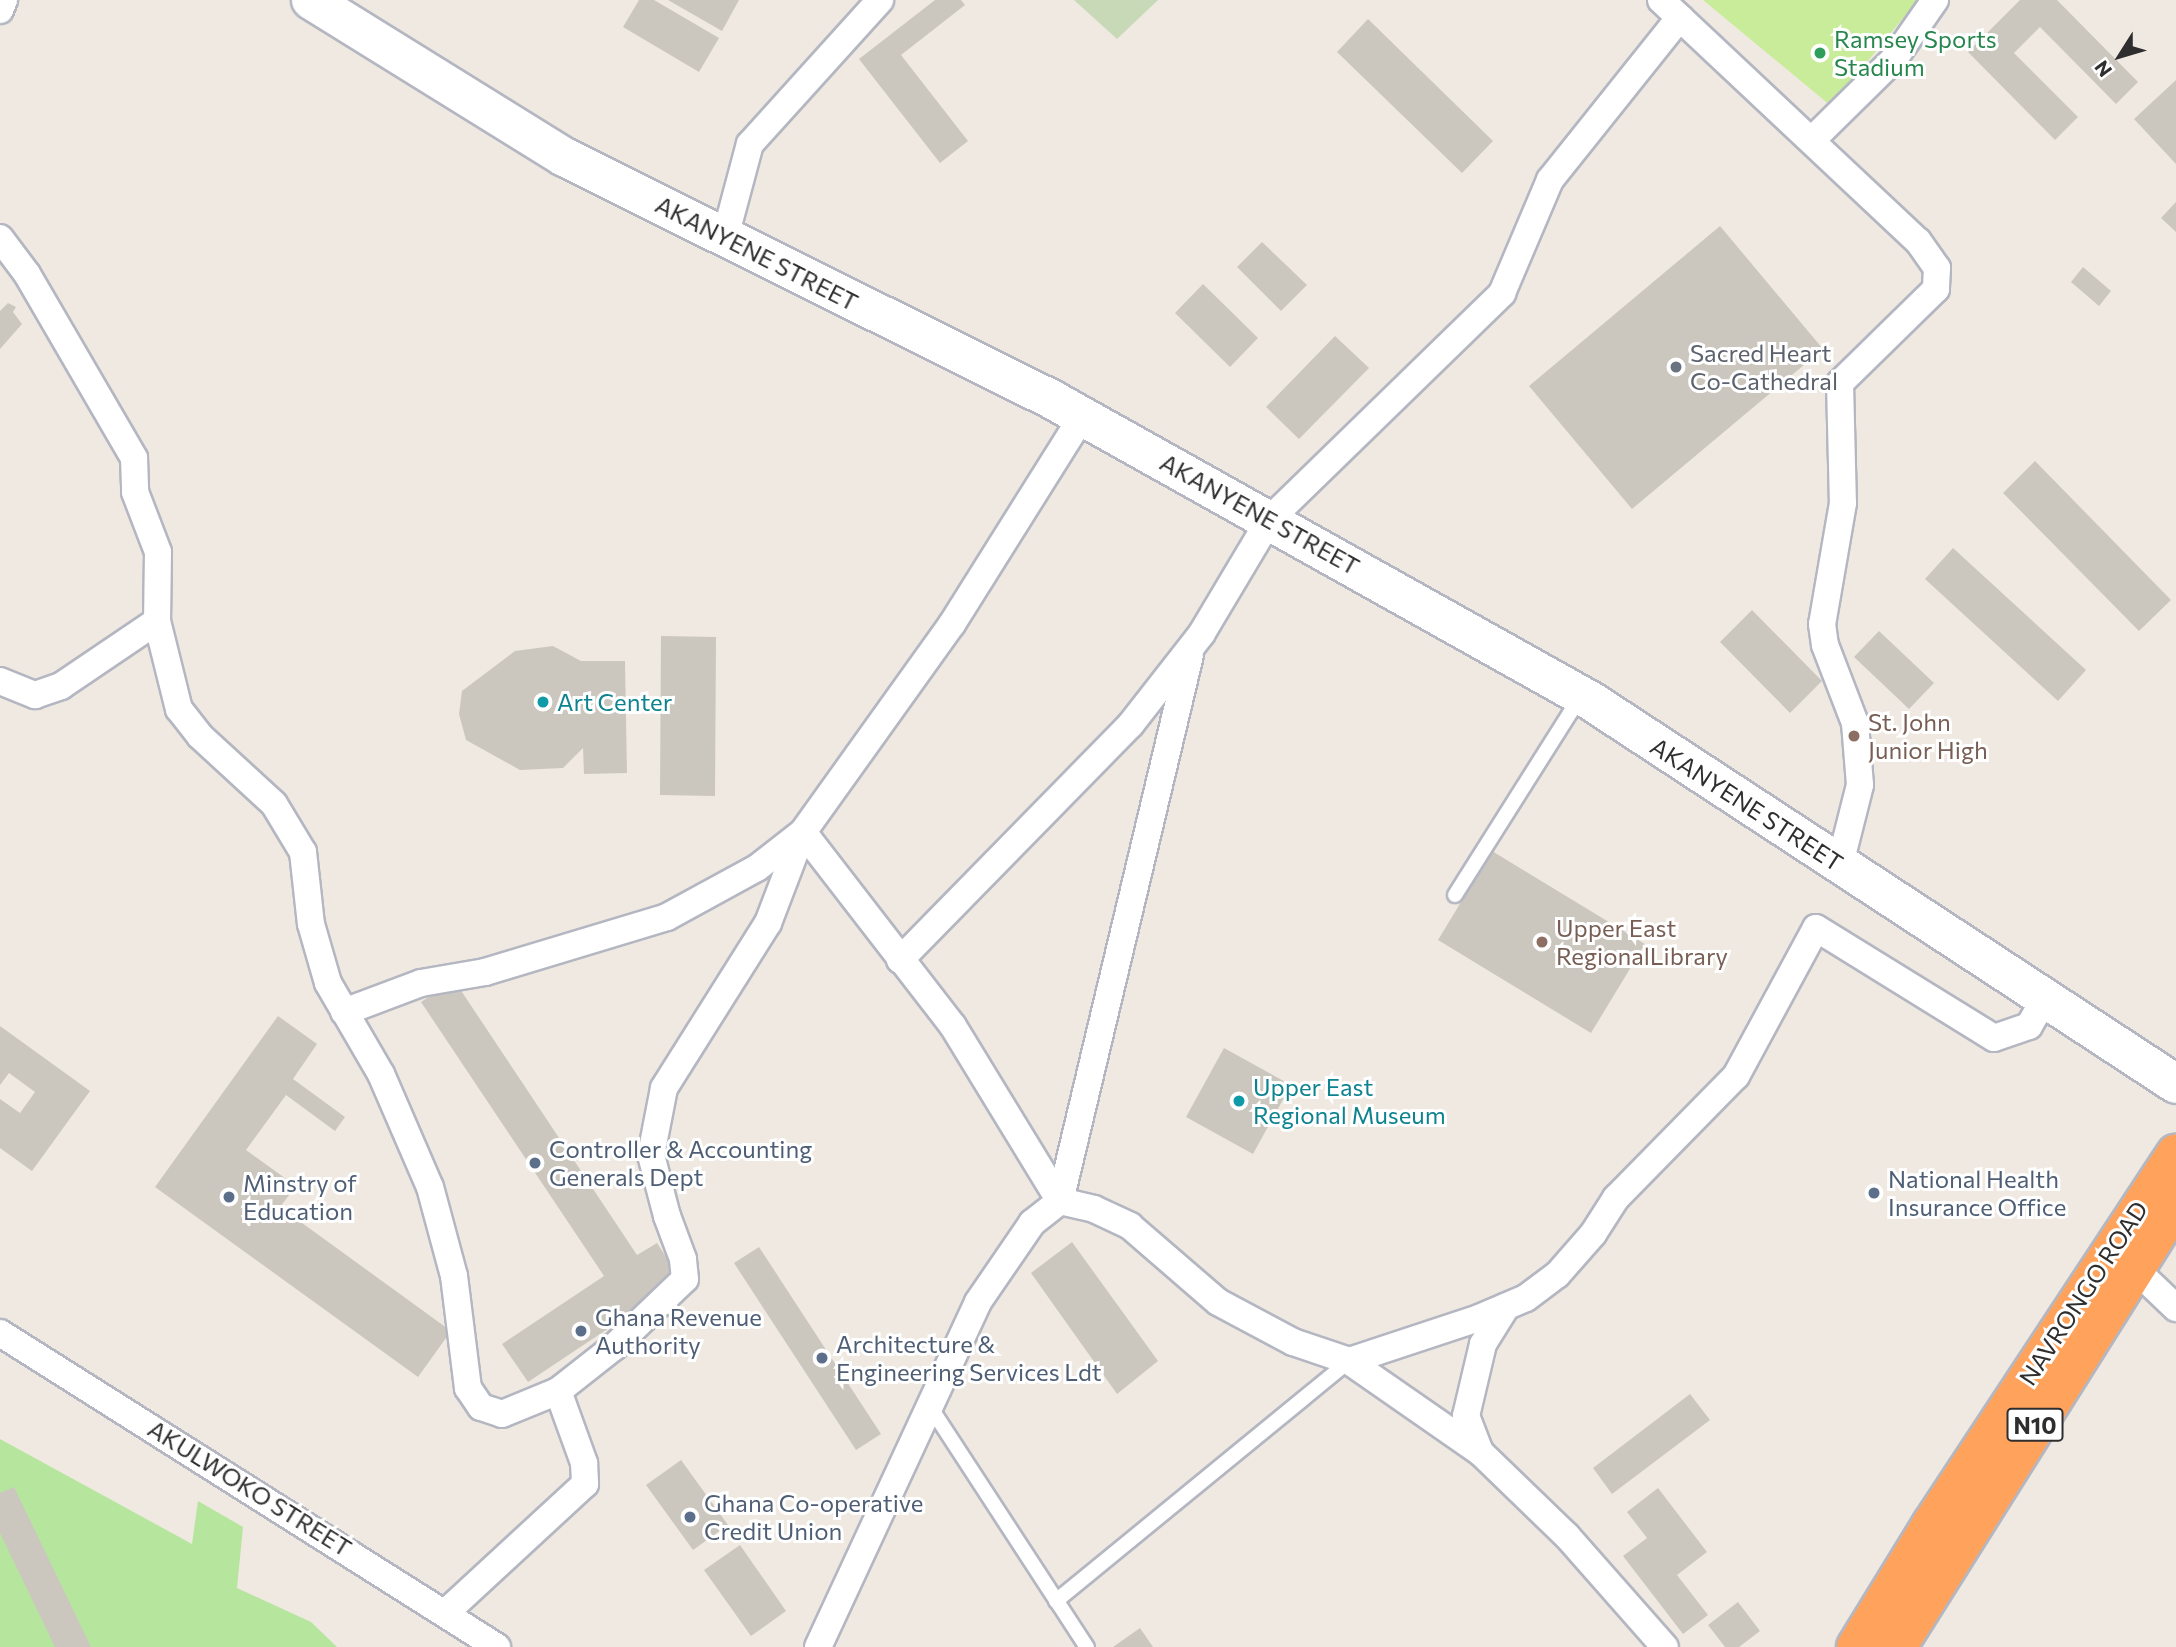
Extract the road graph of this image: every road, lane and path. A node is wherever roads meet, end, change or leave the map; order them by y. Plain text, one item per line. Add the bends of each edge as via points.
1 (4, 0) edge
2 (311, 0) edge
3 (880, 0) edge
4 (1935, 0) edge
5 (1671, 8) edge
6 (0, 9) edge
7 (1813, 139) junction
8 (724, 237) junction
9 (0, 238) edge
10 (1082, 417) junction
11 (1270, 519) junction
12 (157, 621) junction
13 (1192, 645) junction
14 (0, 681) edge
15 (1581, 696) junction
16 (803, 832) junction
17 (1840, 864) junction
18 (1455, 895) dead end
19 (900, 960) junction
20 (2045, 998) junction
21 (344, 1012) junction
22 (2176, 1084) edge
23 (2176, 1153) edge
24 (1060, 1201) junction
25 (2176, 1204) edge
26 (2134, 1268) junction
27 (1506, 1307) junction
28 (2176, 1308) edge
29 (1, 1337) edge
30 (1349, 1361) junction
31 (558, 1391) junction
32 (928, 1403) junction
33 (1480, 1452) junction
34 (1056, 1601) junction
35 (445, 1613) junction
36 (497, 1647) edge
37 (818, 1647) edge
38 (1087, 1647) edge
39 (1665, 1647) edge
40 (1856, 1647) edge
41 (1897, 1647) edge

1 - 6 street
2 - 8 street, AKANYENE STREET via 564,157
3 - 8 street via 750,144
4 - 7 street via 1894,59
5 - 7 street
5 - 11 street via 1550,180 1502,293
7 - 17 street via 1918,241 1937,268 1936,289 1840,383 1843,503 1822,624 1825,645 1855,723 1860,785
8 - 10 street, AKANYENE STREET
9 - 12 street via 27,274 134,458 135,492 158,552
10 - 11 street, AKANYENE STREET
10 - 16 street via 952,624
11 - 13 street
11 - 15 street, AKANYENE STREET
12 - 14 street via 61,686 35,695
12 - 21 street via 180,709 200,736 274,804 293,829 303,852 318,956
13 - 19 street via 1131,724
13 - 24 street
15 - 17 street, AKANYENE STREET
15 - 18 lane
16 - 19 street
16 - 21 street via 757,868 667,917 485,972 421,983
16 - 31 street via 768,923 664,1088 651,1155 685,1279 614,1347
17 - 20 street, AKANYENE STREET
19 - 24 street via 953,1026
20 - 22 street, AKANYENE STREET
20 - 27 street via 2029,1026 1994,1038 1816,928 1736,1076 1616,1198 1557,1275
21 - 31 street via 381,1074 430,1187 453,1276 468,1388 481,1406 502,1414
23 - 40 highway, NAVRONGO ROAD / N10
24 - 30 street via 1094,1209 1130,1226 1218,1302 1293,1342
24 - 32 street via 1032,1223 1010,1250
25 - 26 highway, NAVRONGO ROAD / N10
26 - 28 street
26 - 41 highway, NAVRONGO ROAD / N10
27 - 30 street via 1395,1349
27 - 33 street via 1483,1344 1466,1416
29 - 35 street, AKULWOKO STREET
30 - 33 street
30 - 34 lane
31 - 35 street via 584,1463 585,1484
32 - 34 lane
32 - 37 street
33 - 39 street via 1567,1536
34 - 38 lane
35 - 36 street, AKULWOKO STREET

